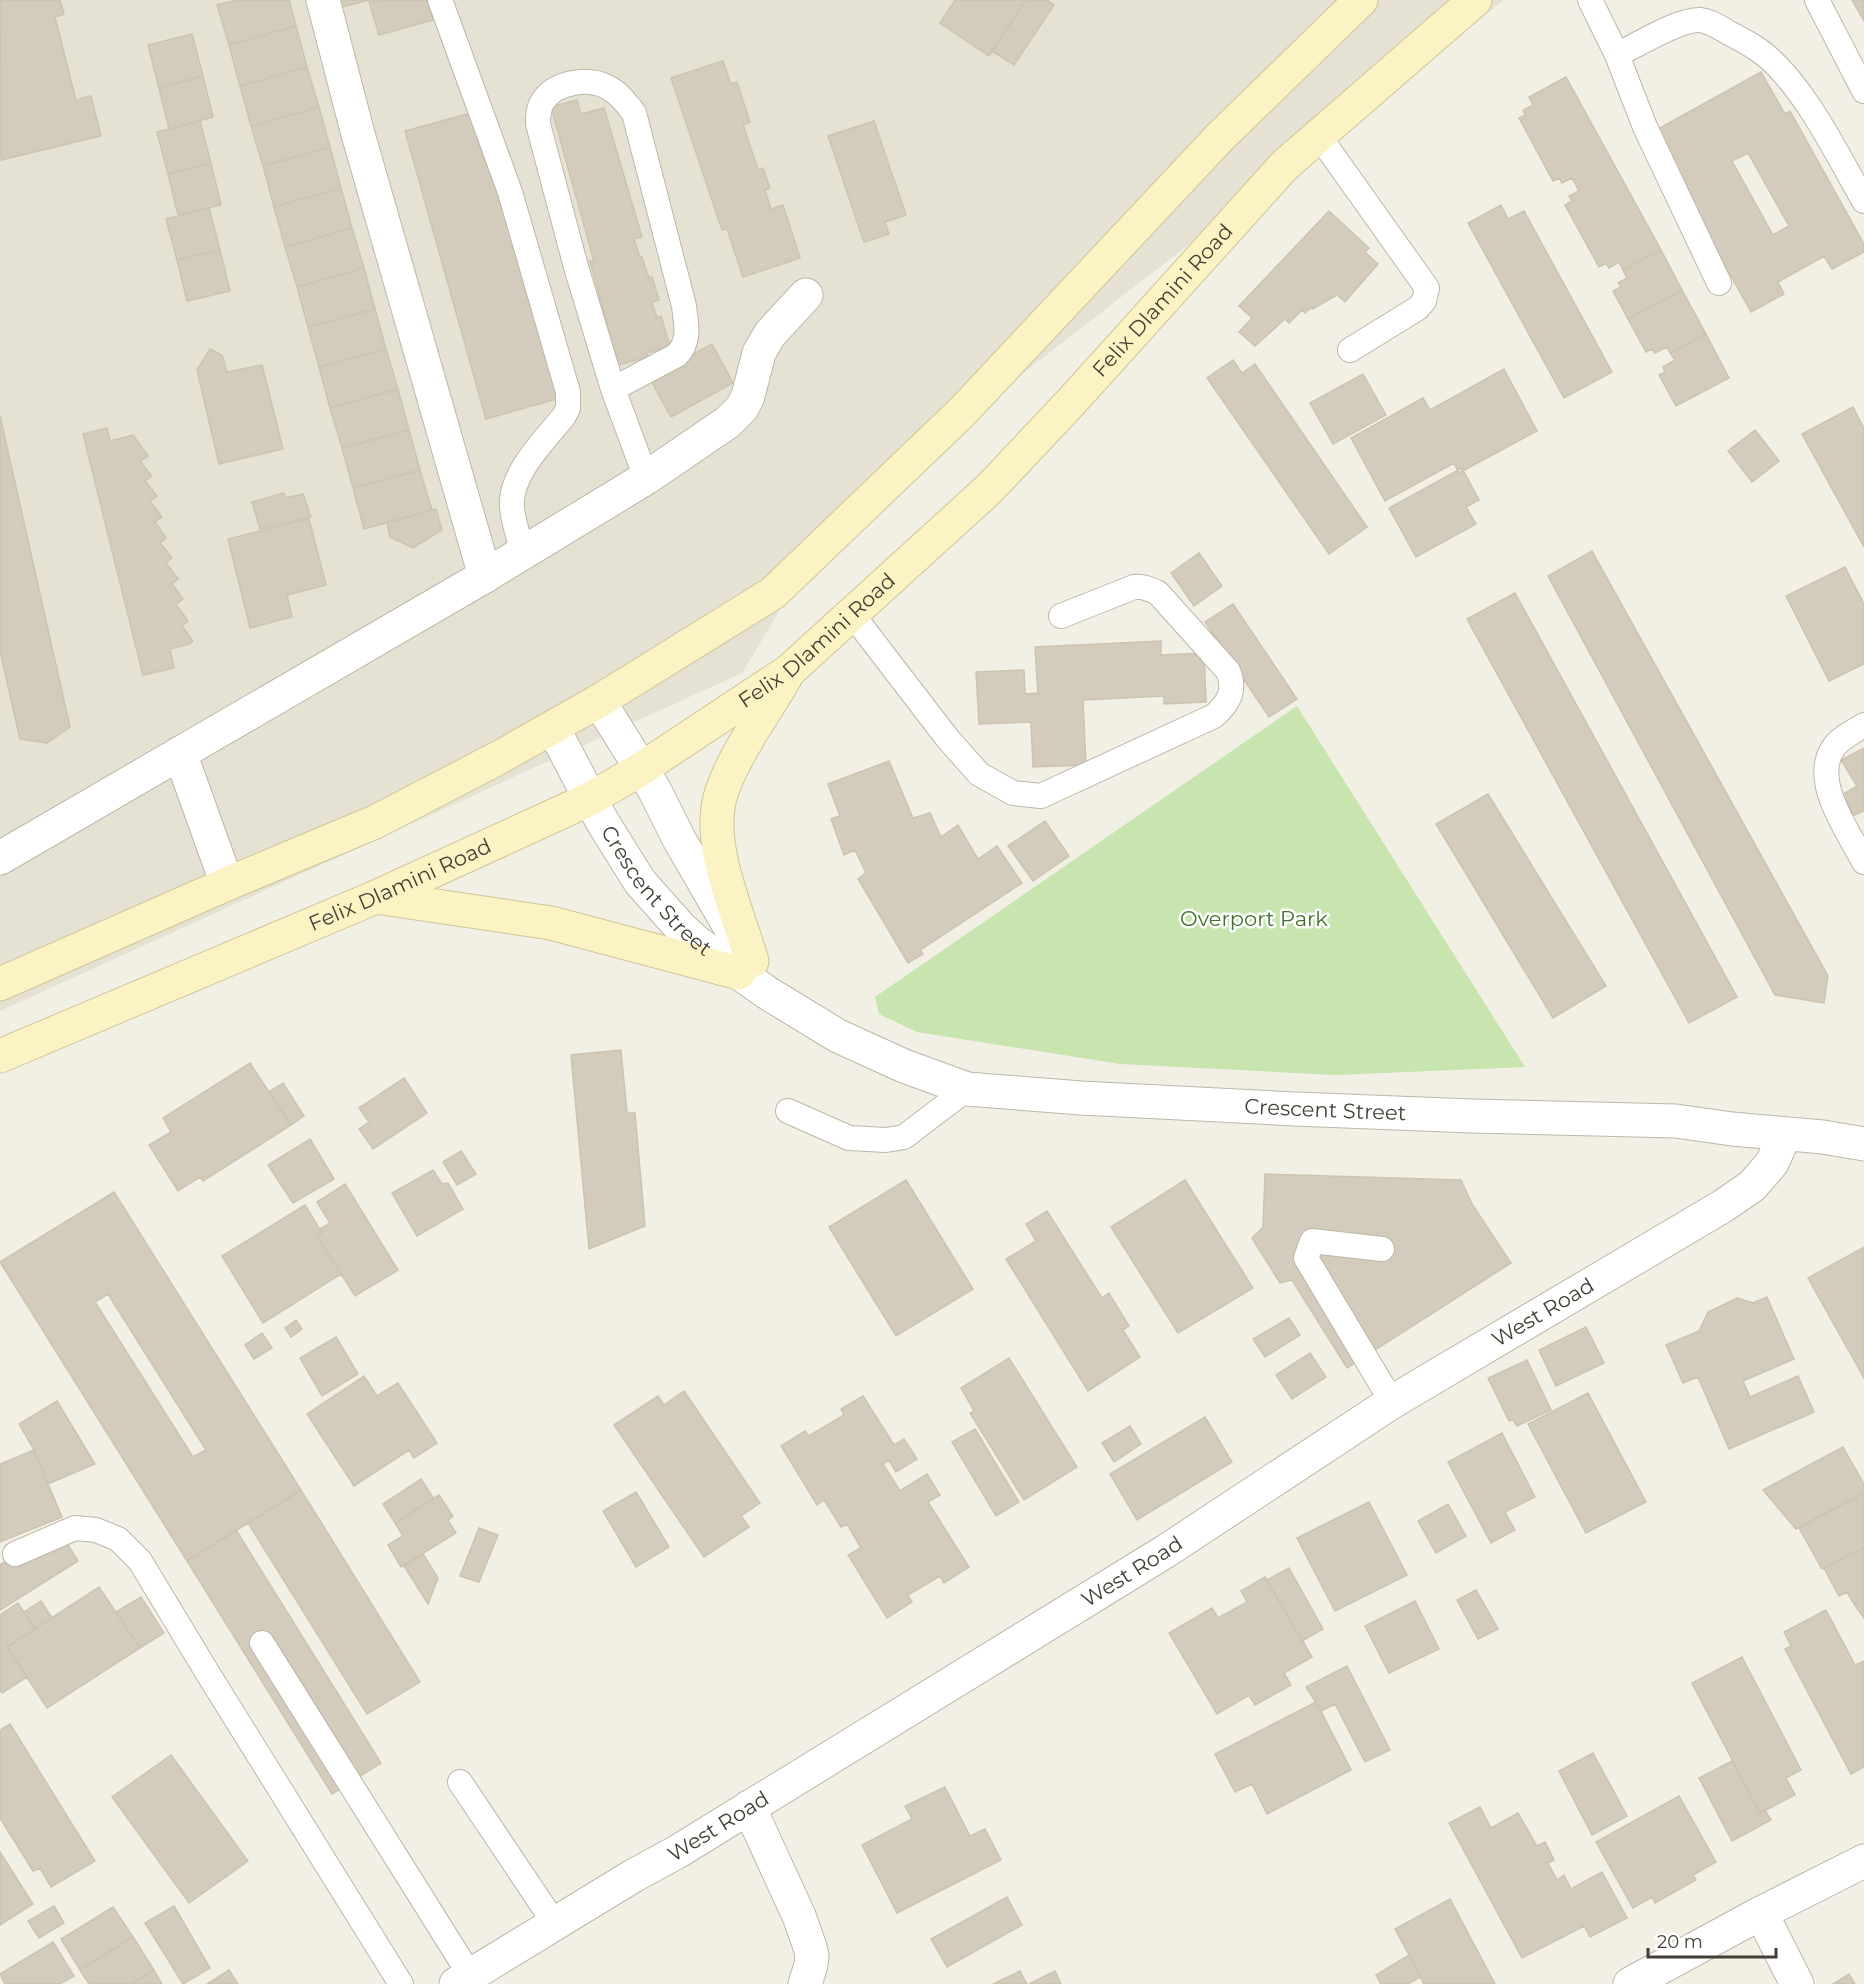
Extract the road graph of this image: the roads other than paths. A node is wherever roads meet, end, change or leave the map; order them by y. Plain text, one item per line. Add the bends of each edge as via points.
1 (323, 0) edge
2 (440, 0) edge
3 (1360, 0) edge
4 (1475, 0) edge
5 (1590, 0) edge
6 (1817, 0) edge
7 (1617, 55) junction
8 (1864, 91) edge
9 (1319, 136) junction
10 (1864, 201) edge
11 (1719, 283) dead end
12 (806, 295) dead end
13 (1350, 350) dead end
14 (613, 389) junction
15 (645, 477) junction
16 (523, 553) junction
17 (485, 576) junction
18 (852, 614) junction
19 (1061, 616) dead end
20 (789, 671) junction
21 (599, 702) junction
22 (1864, 725) edge
23 (553, 728) junction
24 (180, 753) junction
25 (641, 769) junction
26 (590, 799) junction
27 (0, 858) edge
28 (1864, 862) edge
29 (227, 884) junction
30 (376, 897) junction
31 (745, 967) junction
32 (0, 984) edge
33 (0, 1056) edge
34 (967, 1089) junction
35 (788, 1111) dead end
36 (1785, 1134) junction
37 (1864, 1144) edge
38 (1382, 1249) dead end
39 (1392, 1402) junction
40 (15, 1554) dead end
41 (262, 1643) dead end
42 (460, 1782) dead end
43 (749, 1807) junction
44 (1864, 1862) edge
45 (1761, 1913) junction
46 (555, 1924) junction
47 (463, 1980) edge
48 (400, 1984) edge
49 (805, 1984) edge
50 (1630, 1984) edge
51 (1797, 1984) edge

1 - 17 street
2 - 16 lane via 510,192 568,392 564,416 513,486 512,509
3 - 21 main road via 1220,137 962,412 772,593
4 - 9 main road, Felix Dlamini Road
5 - 7 lane
6 - 8 lane
7 - 10 lane via 1685,22 1700,20 1735,35 1765,54 1785,75 1816,117
7 - 11 lane via 1645,127
9 - 13 lane via 1427,288 1418,308
9 - 18 main road, Felix Dlamini Road via 1285,165 989,489
12 - 15 street via 770,334 759,353 742,408 728,422
14 - 14 lane via 537,124 543,101 572,83 593,81 608,87 634,113 684,306 687,336 683,348 677,355
14 - 15 lane
15 - 16 street
16 - 17 street
17 - 24 street
18 - 19 lane via 978,774 1013,793 1041,796 1214,716 1231,695 1228,671 1158,593 1150,589 1134,587
18 - 20 main road, Felix Dlamini Road
20 - 25 main road, Felix Dlamini Road
20 - 31 main road via 721,793 717,822 720,850 725,881 741,923
21 - 23 main road
21 - 25 street, Crescent Street
22 - 28 lane via 1835,745 1825,776 1829,793
23 - 26 street, Crescent Street
23 - 29 main road via 375,822
24 - 27 street
24 - 29 street
25 - 26 main road, Felix Dlamini Road
25 - 31 street, Crescent Street via 733,933
26 - 30 main road, Felix Dlamini Road
26 - 31 street, Crescent Street via 640,882 681,928 699,945
29 - 32 main road
30 - 31 main road via 551,923 688,961
30 - 33 main road, Felix Dlamini Road
31 - 34 street, Crescent Street via 802,1014 838,1036
34 - 35 lane via 904,1137 886,1140 849,1137
34 - 36 street, Crescent Street via 1295,1109 1676,1121
36 - 37 street, Crescent Street
36 - 39 street, West Road via 1772,1163 1752,1186 1723,1206
38 - 39 lane via 1312,1241 1306,1258
39 - 43 street, West Road via 1166,1551
40 - 48 lane via 75,1528 96,1530 118,1539 140,1561
41 - 47 lane
42 - 46 lane
43 - 46 street, West Road
43 - 49 street via 810,1947 810,1971
44 - 45 street
45 - 50 street
45 - 51 street
46 - 47 street, West Road

